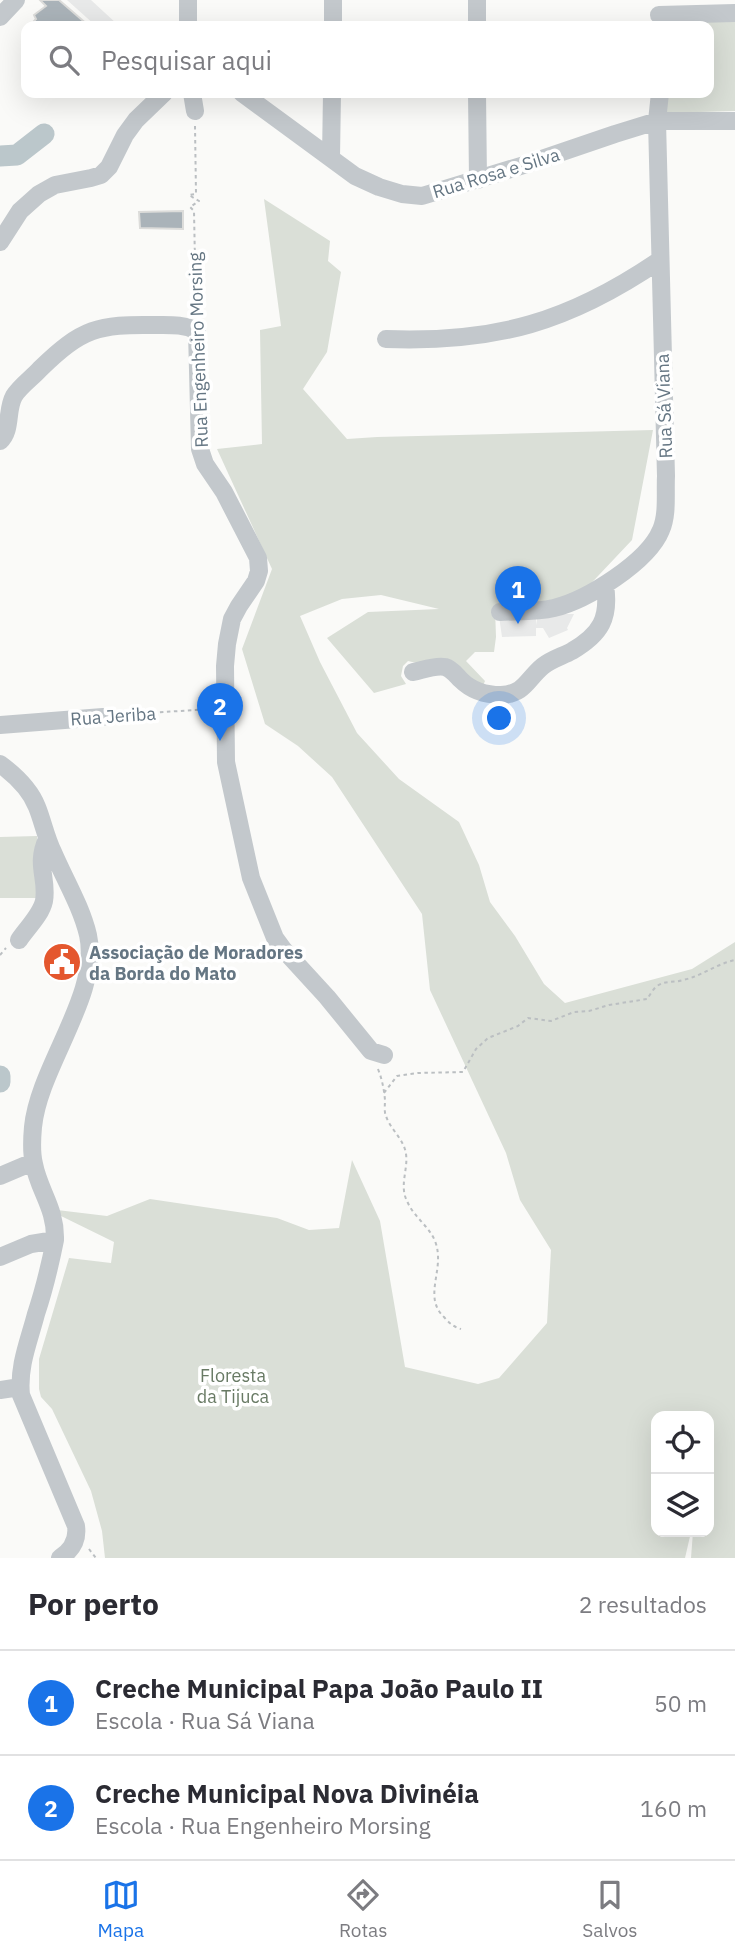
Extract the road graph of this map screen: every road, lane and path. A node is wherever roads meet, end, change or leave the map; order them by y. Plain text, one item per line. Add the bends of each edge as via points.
1 (16, 0) edge
2 (188, 0) edge
3 (199, 0) edge
4 (333, 0) edge
5 (477, 0) edge
6 (735, 13) edge
7 (660, 14) edge
8 (0, 17) edge
9 (188, 21) edge
10 (199, 21) edge
11 (332, 21) edge
12 (477, 21) edge
13 (159, 98) edge
14 (193, 98) edge
15 (249, 98) edge
16 (331, 98) edge
17 (477, 98) edge
18 (659, 98) edge
19 (195, 111) joint
20 (657, 121) junction
21 (735, 121) edge
22 (331, 157) junction
23 (478, 180) junction
24 (0, 242) edge
25 (660, 260) junction
26 (197, 331) junction
27 (386, 340) dead end
28 (0, 441) edge
29 (605, 585) junction
30 (500, 612) dead end
31 (413, 672) dead end
32 (225, 708) junction
33 (103, 717) joint
34 (0, 725) edge
35 (0, 764) edge
36 (47, 839) junction
37 (19, 940) dead end
38 (735, 960) edge
39 (377, 1053) joint
40 (384, 1093) junction
41 (33, 1162) junction
42 (0, 1177) edge
43 (55, 1240) junction
44 (0, 1257) edge
45 (461, 1329) dead end
46 (7, 1387) edge
47 (60, 1558) edge

1 - 8 street
2 - 9 street
3 - 10 street
4 - 11 street
5 - 12 street
6 - 7 street
13 - 24 street via 136,120 101,175 55,185 39,194 20,211
14 - 19 street
15 - 22 street, Rua Rosa e Silva
16 - 22 street
17 - 23 street
18 - 20 street, Rua Sá Viana
19 - 26 path, Rua Engenheiro Morsing via 196,194 189,195 199,201 190,206 194,211
20 - 21 street, Rua Rosa e Silva
20 - 23 street, Rua Rosa e Silva
20 - 25 street, Rua Sá Viana
22 - 23 street, Rua Rosa e Silva via 355,176 402,194 422,196
25 - 27 street via 589,303 510,330 428,341
25 - 29 street, Rua Sá Viana via 664,517 661,531 648,548
26 - 28 street via 122,325 97,328 68,343 15,394
26 - 32 street, Rua Engenheiro Morsing via 200,449 258,558 259,571 229,633
29 - 30 street, Rua Sá Viana via 552,609
29 - 31 street via 607,614 601,627 513,694 471,688 447,668
32 - 33 path, Rua Jeriba
32 - 39 street, Rua Engenheiro Morsing via 226,762 243,843 251,878 275,938
33 - 34 street, Rua Jeriba
35 - 36 street via 30,793
36 - 37 street via 41,859 43,905
36 - 41 street via 78,905 90,958 81,996 38,1104
38 - 40 path via 696,976 668,981 647,999 574,1012 551,1021 528,1018 488,1038 463,1072 397,1076
39 - 40 path
40 - 45 path via 386,1116 405,1146 407,1201 436,1245 433,1301 441,1315
41 - 42 street
41 - 43 street via 51,1208
43 - 44 street
43 - 46 street via 36,1317
46 - 47 street via 21,1395 76,1526 73,1548

